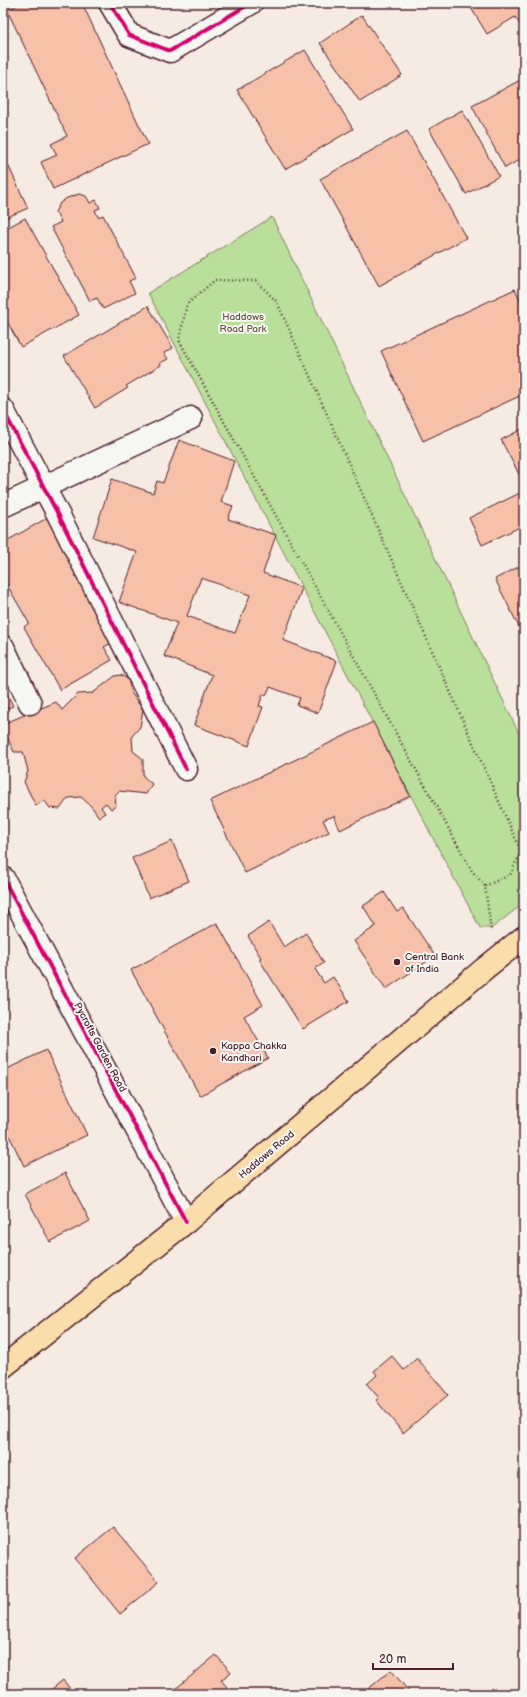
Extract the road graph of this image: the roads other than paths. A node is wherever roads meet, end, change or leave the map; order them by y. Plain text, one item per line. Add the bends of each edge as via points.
1 (110, 3) edge
2 (251, 3) edge
3 (3, 410) edge
4 (191, 418) dead end
5 (44, 486) junction
6 (3, 506) edge
7 (3, 647) edge
8 (30, 703) dead end
9 (186, 769) dead end
10 (3, 878) edge
11 (9, 906) edge
12 (524, 937) edge
13 (186, 1222) junction
14 (3, 1366) edge

1 - 2 street via 129,35 170,51
3 - 5 street
4 - 5 street
5 - 6 street
5 - 9 street
7 - 8 street
10 - 11 street, Pycrofts Garden Road
11 - 13 street, Pycrofts Garden Road
12 - 13 main road, Haddows Road
13 - 14 main road, Haddows Road

